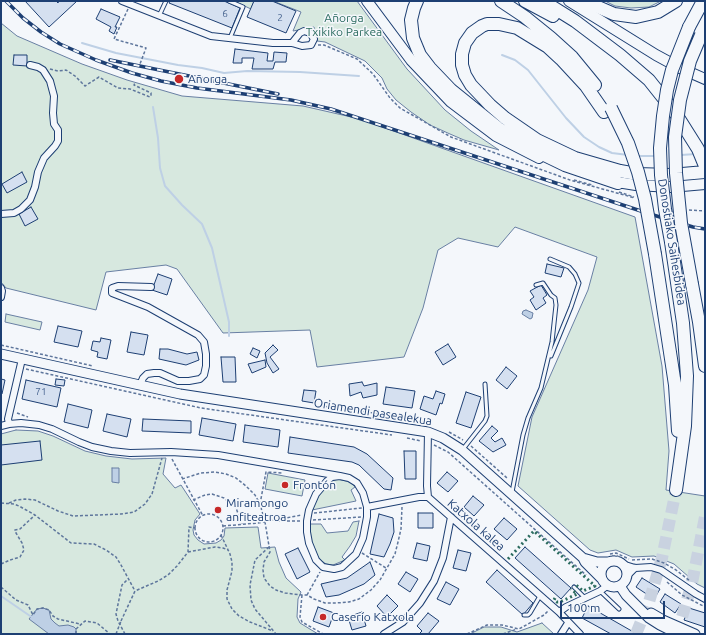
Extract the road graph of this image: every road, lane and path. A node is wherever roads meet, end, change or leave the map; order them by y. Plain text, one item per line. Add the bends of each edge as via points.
1 (122, 1) edge
2 (166, 1) edge
3 (228, 1) edge
4 (367, 1) edge
5 (417, 1) edge
6 (502, 1) edge
7 (525, 1) edge
8 (543, 1) edge
9 (569, 1) edge
10 (584, 1) edge
11 (676, 1) edge
12 (703, 1) edge
13 (130, 4) junction
14 (159, 16) junction
15 (703, 31) edge
16 (592, 34) junction
17 (230, 38) junction
18 (292, 43) junction
19 (140, 64) dead end
20 (30, 65) dead end
21 (43, 70) junction
22 (705, 79) edge
23 (135, 83) dead end
24 (607, 110) junction
25 (705, 166) edge
26 (705, 172) edge
27 (618, 183) junction
28 (705, 184) edge
29 (1, 214) edge
30 (550, 259) dead end
31 (536, 285) dead end
32 (151, 287) dead end
33 (1, 288) edge
34 (1, 297) edge
35 (1, 344) edge
36 (1, 354) edge
37 (22, 358) junction
38 (548, 365) junction
39 (705, 366) edge
40 (98, 367) dead end
41 (99, 382) dead end
42 (485, 384) dead end
43 (140, 385) junction
44 (191, 402) dead end
45 (310, 420) dead end
46 (332, 423) dead end
47 (9, 424) junction
48 (1, 426) edge
49 (402, 435) dead end
50 (427, 438) junction
51 (458, 451) junction
52 (163, 456) dead end
53 (170, 456) dead end
54 (266, 472) dead end
55 (340, 476) junction
56 (512, 494) junction
57 (428, 497) junction
58 (193, 500) junction
59 (9, 503) junction
60 (1, 504) edge
61 (260, 504) dead end
62 (367, 507) junction
63 (35, 515) junction
64 (203, 516) junction
65 (308, 517) junction
66 (367, 517) junction
67 (451, 517) junction
68 (273, 521) junction
69 (242, 524) junction
70 (223, 526) junction
71 (195, 528) junction
72 (221, 535) junction
73 (269, 546) dead end
74 (228, 550) junction
75 (358, 550) junction
76 (188, 552) junction
77 (583, 558) junction
78 (608, 562) junction
79 (1, 564) edge
80 (622, 564) junction
81 (576, 566) dead end
82 (323, 567) junction
83 (635, 568) junction
84 (387, 569) dead end
85 (626, 577) junction
86 (601, 578) junction
87 (128, 579) junction
88 (666, 580) dead end
89 (620, 586) junction
90 (1, 587) edge
91 (574, 587) dead end
92 (604, 588) junction
93 (135, 591) junction
94 (307, 595) dead end
95 (302, 596) dead end
96 (540, 596) junction
97 (585, 598) junction
98 (705, 599) edge
99 (552, 607) junction
100 (639, 607) junction
101 (705, 607) edge
102 (619, 609) dead end
103 (559, 612) junction
104 (524, 615) dead end
105 (568, 623) junction
106 (80, 624) junction
107 (519, 629) junction
108 (273, 631) junction
109 (76, 634) edge
110 (110, 634) edge
111 (116, 634) edge
112 (124, 634) edge
113 (276, 634) edge
114 (323, 634) edge
115 (384, 634) edge
116 (467, 634) edge
117 (503, 634) edge
118 (561, 634) edge
119 (580, 634) edge
120 (678, 634) edge
121 (695, 634) edge

1 - 13 street
2 - 14 lane
3 - 17 lane via 243,7
4 - 27 main road via 423,74 451,102 481,125 513,146 546,162
5 - 27 highway via 411,20 413,38 430,68 452,90 498,128 532,149 565,165
6 - 24 highway via 552,38 572,57 593,82
7 - 16 highway
8 - 16 highway
9 - 22 main road via 662,58
10 - 11 highway via 614,14 636,17 658,12
12 - 24 highway, Donostiako Saihesbidea, bridge via 672,70 660,148 665,209 684,323 687,370 685,426 676,490 676,392 655,254 632,174
13 - 14 street
13 - 19 path via 114,39 146,48
14 - 17 street via 203,34
15 - 39 highway, Donostiako Saihesbidea, bridge via 690,61 680,100 675,137 681,223
16 - 25 highway via 649,80 676,114 698,149
17 - 18 street
18 - 18 street via 304,31 310,33 314,39 311,45
20 - 21 street
21 - 23 path via 66,70 85,86 99,77 118,88 130,89 150,97 151,93 134,85
21 - 29 street via 54,96 53,113 58,141 44,158 30,200 14,213
24 - 26 highway via 561,59 516,28 487,24 472,33 465,43 462,65 471,85 505,118 537,140 575,158 620,171 671,176
27 - 28 main road via 671,187
30 - 38 lane via 569,267 579,283
31 - 38 lane via 543,283 555,298
32 - 43 street via 118,286 112,288 112,293 148,307 198,335 204,342 206,366 200,379 178,381 154,373 147,374
33 - 34 street
35 - 40 path
36 - 37 street, Oriamendi pasealekua
37 - 43 street, Oriamendi pasealekua
37 - 47 street via 8,418
38 - 56 lane via 528,418
41 - 44 path
42 - 51 lane via 486,422
43 - 50 street, Oriamendi pasealekua
45 - 46 path
47 - 48 street
47 - 55 street via 39,425 92,447 112,451 218,455
49 - 50 path
50 - 51 path
50 - 51 street, Oriamendi pasealekua via 443,438
50 - 57 street
50 - 81 path via 448,452
51 - 56 street, Oriamendi pasealekua
52 - 59 path via 152,494 145,504 134,512 73,516 35,500 16,500
53 - 58 path
54 - 61 path
55 - 62 street via 357,483
55 - 65 street via 332,477 322,485 312,502
56 - 77 street, Oriamendi pasealekua
57 - 62 street
57 - 67 street, Katxola kalea
58 - 64 path
58 - 69 path via 212,494 224,498 236,508
59 - 60 path
59 - 63 path
62 - 65 path
62 - 66 street
63 - 79 path via 20,529 15,530 24,550 20,557
63 - 87 path via 71,543 94,544 106,550 116,557
64 - 70 path via 215,515
64 - 71 path
65 - 66 path
65 - 68 path
65 - 68 path
65 - 82 street via 309,543 316,560
66 - 75 street
67 - 96 street, Katxola kalea
67 - 115 street via 434,581 420,603 403,622
68 - 69 path
69 - 70 path
70 - 72 path
71 - 72 path via 198,536 205,542 214,541
71 - 76 path via 189,527
72 - 74 path
73 - 108 path via 255,560 250,593 254,609
74 - 76 path via 215,547
74 - 108 path via 232,571 227,590 232,609 250,622
75 - 82 street via 342,567
75 - 84 path
76 - 93 path via 168,575
77 - 78 street
77 - 86 street, Oriamendi pasealekua
78 - 80 street
78 - 86 street via 601,569
80 - 83 street
80 - 85 street via 626,570
82 - 94 path
83 - 85 street
83 - 98 street via 651,567 661,570
85 - 89 street
86 - 92 street
87 - 93 path
87 - 112 path via 122,585 116,614
88 - 101 path via 682,594
89 - 92 street
89 - 100 street
90 - 106 path via 16,600 28,605 33,615 37,609 43,608 58,619
91 - 97 lane
92 - 97 street
92 - 102 lane
93 - 111 path, bridge
95 - 114 path via 302,622
96 - 99 street, Katxola kalea
96 - 104 lane via 530,613
97 - 103 street
99 - 103 street, Katxola kalea
99 - 107 path via 544,615
100 - 120 street via 648,618
100 - 121 street
103 - 105 street, Katxola kalea
105 - 118 street
105 - 119 street, Katxola kalea
106 - 109 path via 76,628
106 - 110 path via 85,620 97,623
107 - 116 path via 486,625
107 - 117 path
108 - 113 path

